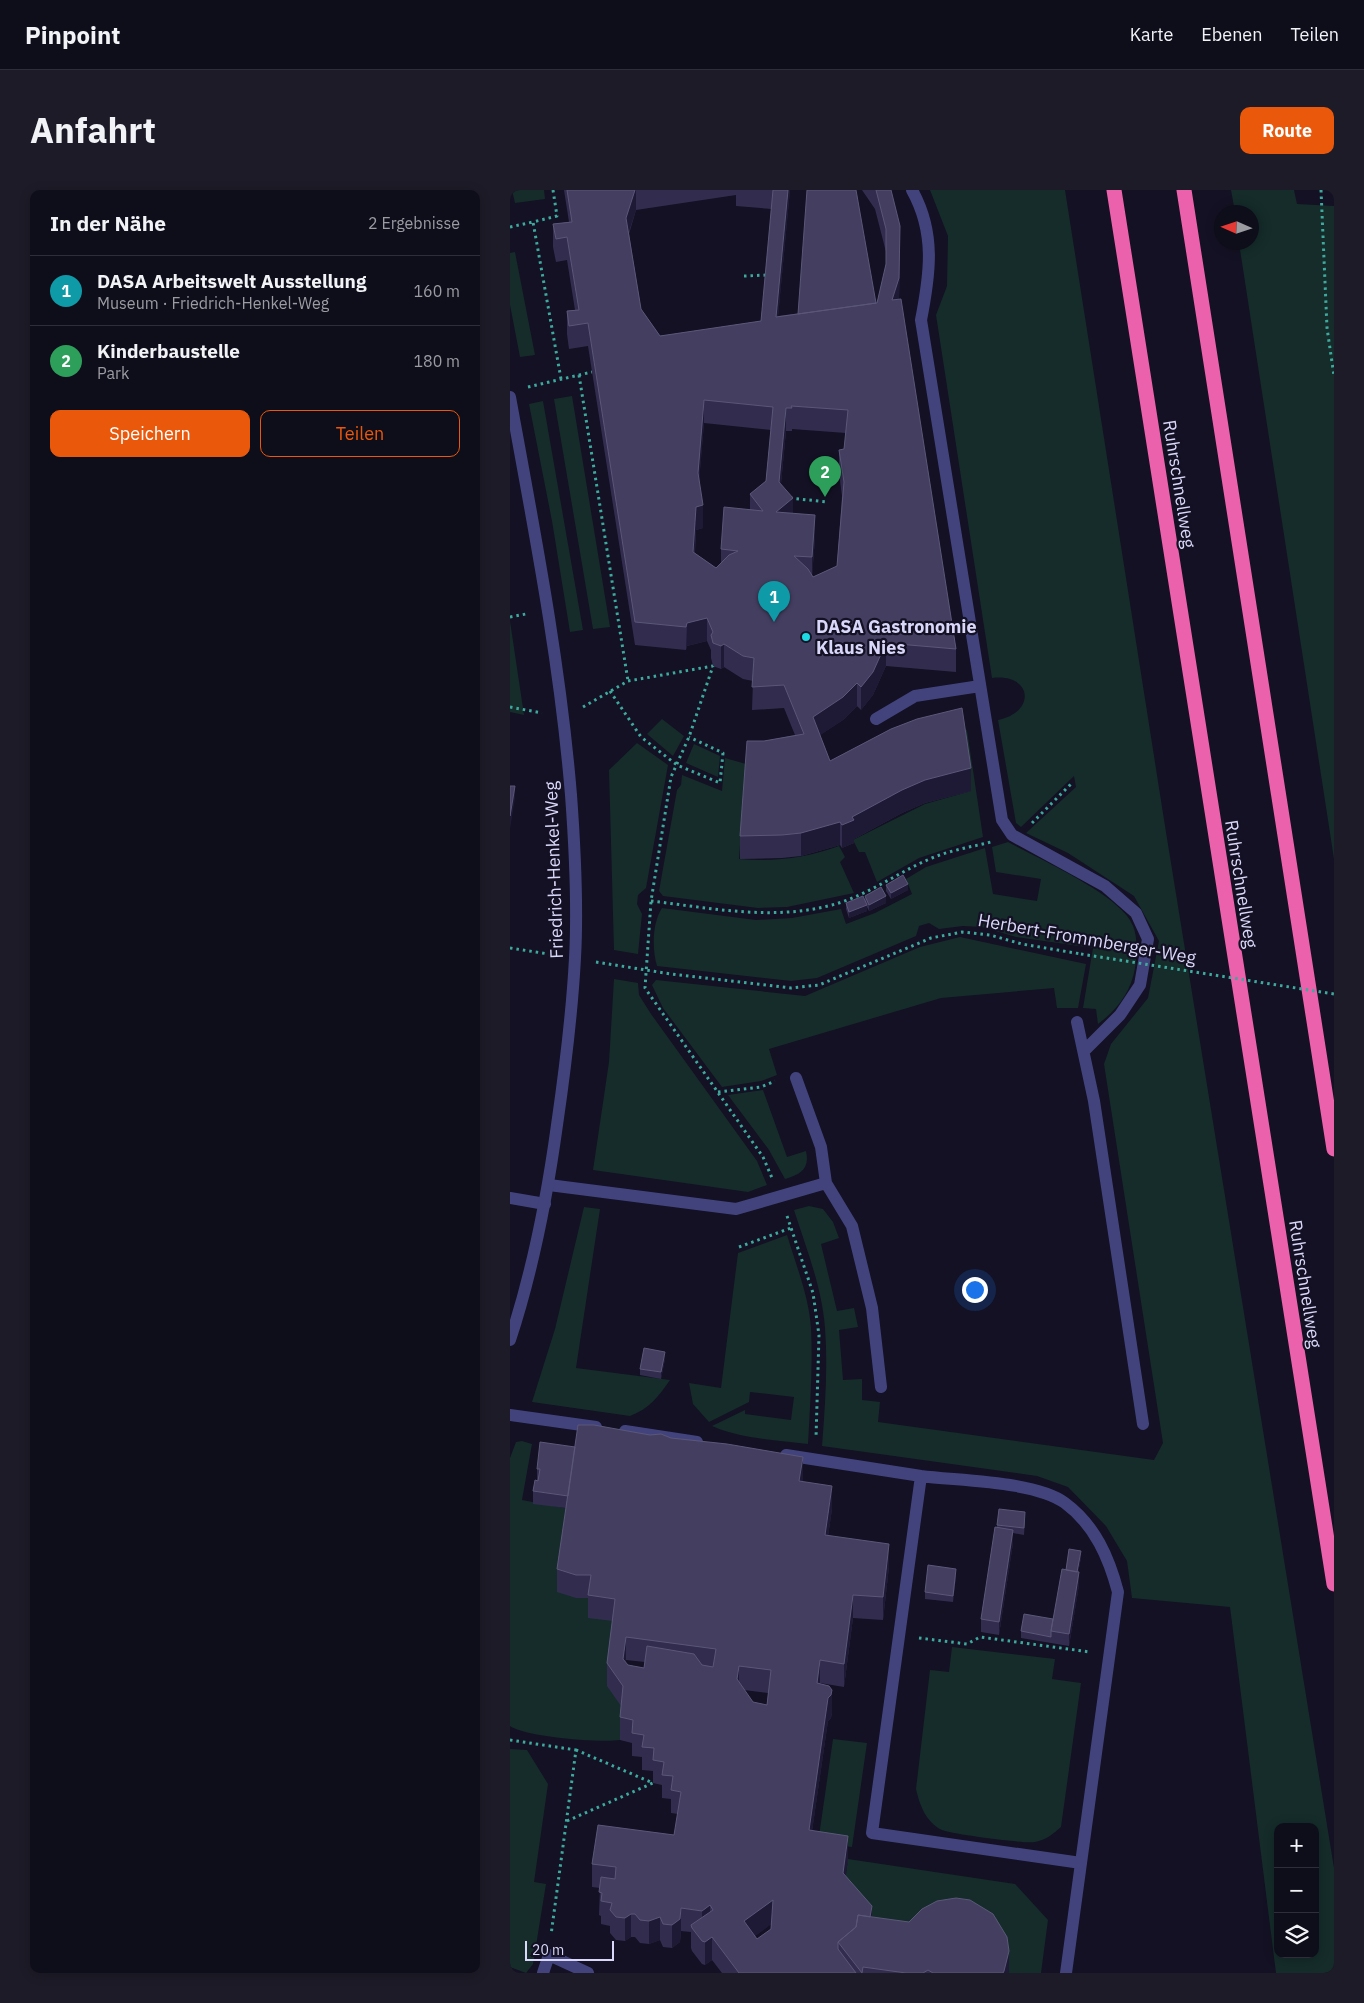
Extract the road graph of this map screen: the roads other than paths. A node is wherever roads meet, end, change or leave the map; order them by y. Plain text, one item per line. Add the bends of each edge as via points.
1 (912, 190) edge
2 (1114, 190) edge
3 (1184, 190) edge
4 (515, 393) edge
5 (980, 686) junction
6 (876, 719) dead end
7 (1077, 1022) dead end
8 (1084, 1050) junction
9 (796, 1078) road end
10 (1334, 1149) edge
11 (826, 1183) junction
12 (549, 1184) junction
13 (510, 1198) edge
14 (545, 1204) junction
15 (510, 1340) edge
16 (881, 1387) dead end
17 (510, 1416) edge
18 (1143, 1424) dead end
19 (710, 1444) edge
20 (776, 1454) edge
21 (921, 1476) junction
22 (1334, 1584) edge
23 (1081, 1863) junction
24 (543, 1973) edge
25 (588, 1973) edge
26 (1066, 1973) edge

1 - 5 street via 930,242 929,280 921,320
2 - 22 highway, Ruhrschnellweg
3 - 10 highway
4 - 12 street, Friedrich-Henkel-Weg via 563,717 573,835 575,958
5 - 6 street via 915,696
5 - 8 street via 1002,820 1012,835 1105,886 1136,913 1148,939 1140,985 1120,1014
7 - 8 street
8 - 18 street
9 - 11 street via 821,1147
11 - 12 street via 736,1209
11 - 16 street via 852,1226 872,1308
12 - 14 street, Friedrich-Henkel-Weg
13 - 14 street
14 - 15 street, Friedrich-Henkel-Weg via 525,1294
17 - 19 street
20 - 21 street
21 - 23 street via 1034,1489 1064,1502 1084,1521 1110,1562 1118,1592
21 - 23 street via 872,1833
23 - 26 street
24 - 25 street via 549,1955

